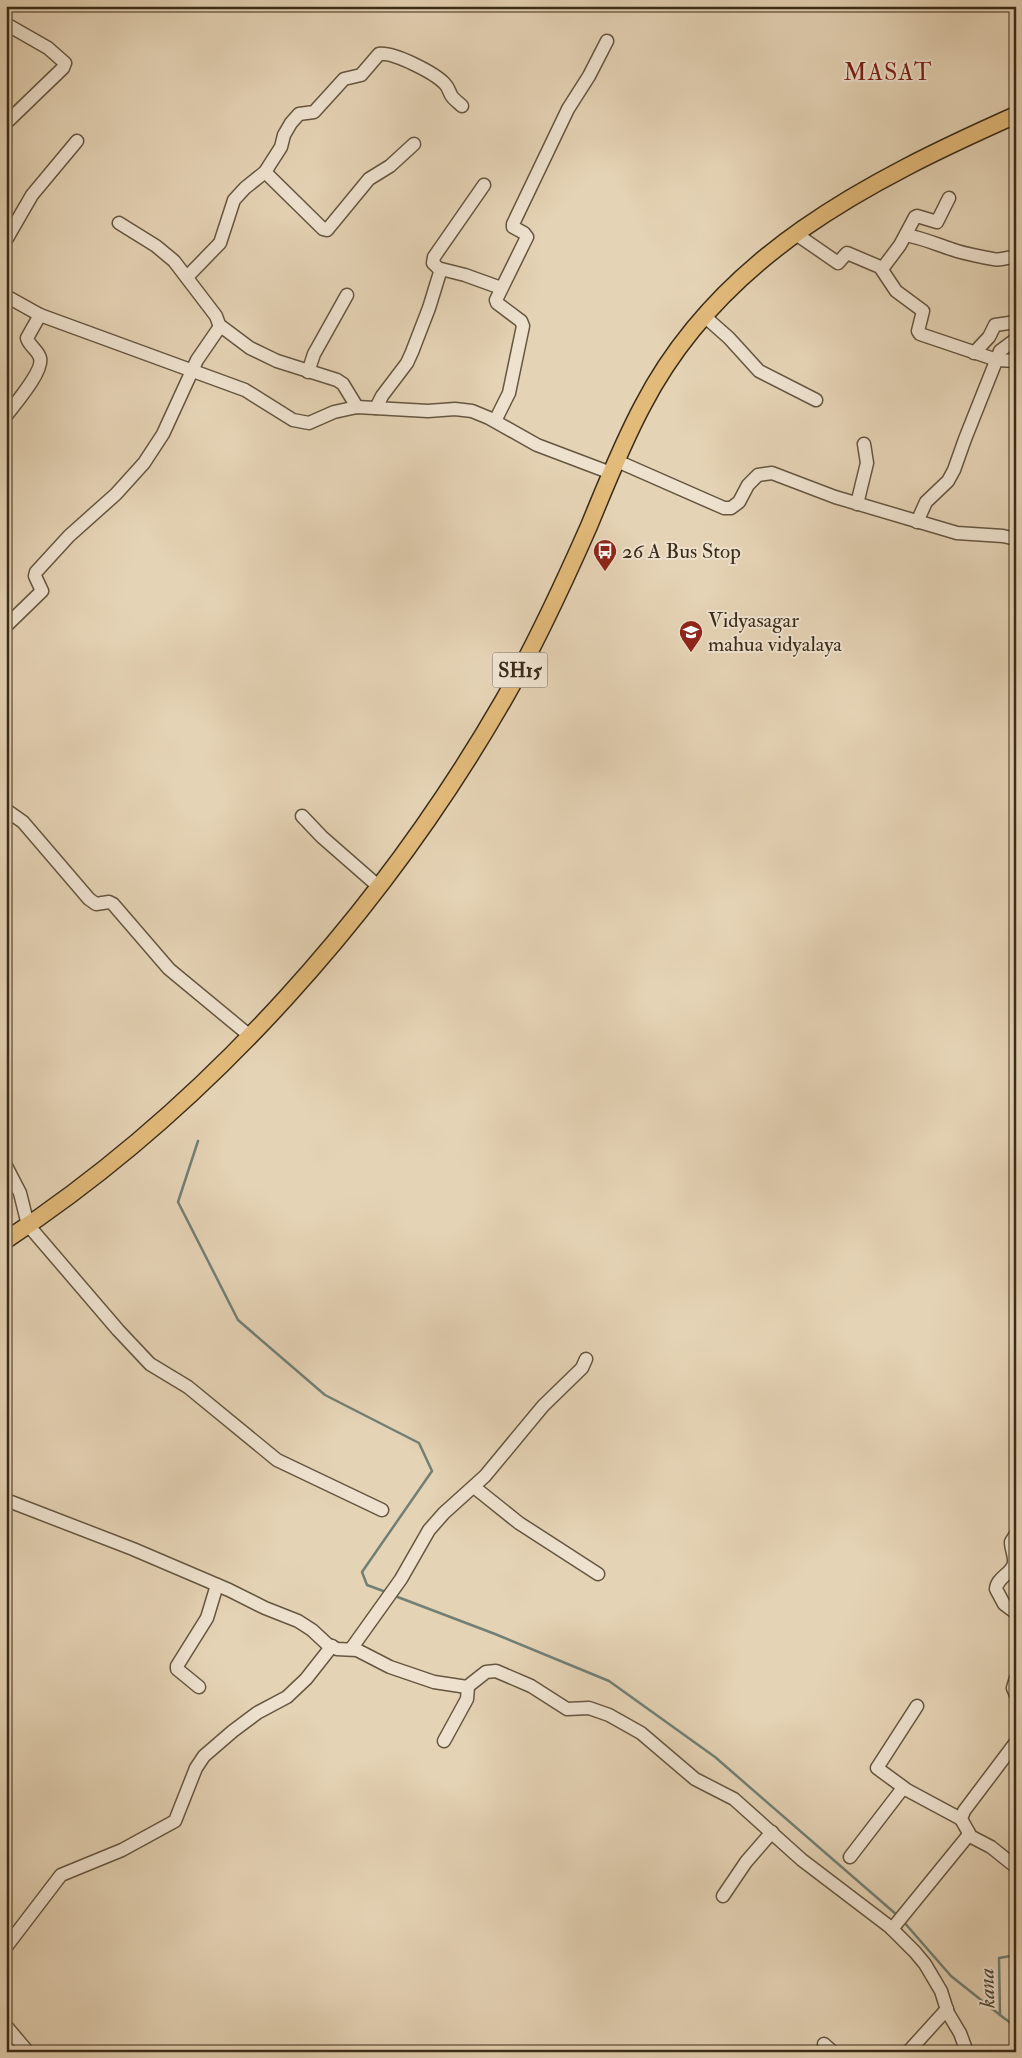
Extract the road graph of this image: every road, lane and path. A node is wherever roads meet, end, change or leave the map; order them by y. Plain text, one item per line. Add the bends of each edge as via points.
1 (6, 24) edge
2 (607, 41) dead end
3 (462, 106) dead end
4 (1016, 115) edge
5 (6, 123) edge
6 (77, 142) dead end
7 (414, 144) dead end
8 (265, 172) junction
9 (484, 185) dead end
10 (949, 198) dead end
11 (119, 223) dead end
12 (796, 234) junction
13 (906, 234) junction
14 (6, 240) edge
15 (1016, 258) edge
16 (882, 269) junction
17 (440, 270) junction
18 (187, 277) junction
19 (501, 288) junction
20 (347, 295) dead end
21 (6, 296) edge
22 (40, 315) junction
23 (703, 315) junction
24 (1016, 322) edge
25 (220, 327) junction
26 (1016, 340) edge
27 (974, 353) junction
28 (997, 360) junction
29 (1016, 362) edge
30 (192, 371) junction
31 (308, 372) junction
32 (816, 400) dead end
33 (357, 407) junction
34 (376, 408) junction
35 (6, 416) edge
36 (495, 421) junction
37 (864, 444) dead end
38 (614, 467) junction
39 (857, 504) junction
40 (917, 522) junction
41 (1016, 539) edge
42 (6, 626) edge
43 (6, 810) edge
44 (302, 816) dead end
45 (378, 886) junction
46 (250, 1036) junction
47 (6, 1166) edge
48 (28, 1225) junction
49 (6, 1240) edge
50 (586, 1359) dead end
51 (474, 1487) junction
52 (6, 1500) edge
53 (382, 1510) dead end
54 (1016, 1534) edge
55 (598, 1574) dead end
56 (217, 1585) junction
57 (1016, 1612) edge
58 (332, 1646) junction
59 (351, 1649) junction
60 (1016, 1678) edge
61 (200, 1687) dead end
62 (468, 1687) junction
63 (1016, 1695) edge
64 (917, 1706) dead end
65 (444, 1740) dead end
66 (1016, 1742) edge
67 (903, 1788) junction
68 (961, 1819) junction
69 (772, 1832) junction
70 (968, 1834) junction
71 (850, 1857) dead end
72 (1016, 1867) edge
73 (724, 1896) dead end
74 (892, 1929) junction
75 (6, 1947) edge
76 (947, 2009) junction
77 (6, 2026) edge
78 (28, 2052) edge
79 (908, 2052) edge
80 (967, 2052) edge

1 - 5 street via 48,48 65,63
2 - 19 street via 568,109 512,224 527,237
3 - 8 street via 445,84 421,68 379,54 360,75 344,79 314,112 298,115 287,128 281,147
4 - 12 main road, SH15 via 897,172 830,210
6 - 14 street via 32,195
7 - 8 street via 390,166 369,179 327,230
8 - 18 street via 234,200 220,243
9 - 17 street via 434,258 433,263
10 - 13 street via 938,220 935,222 917,216
11 - 18 street via 156,246
12 - 16 street via 836,262 839,263 847,252
12 - 23 main road, SH15 via 735,282
13 - 15 street via 995,260
13 - 16 street
16 - 27 street via 896,291 923,311 918,333
17 - 19 street
17 - 34 street via 407,363
18 - 25 street via 216,316
19 - 36 street via 496,302 523,326 509,393
20 - 31 street via 314,354
21 - 22 street
22 - 30 street
22 - 35 street via 27,338 40,356 40,363 32,381
23 - 32 street via 759,371
23 - 38 main road, SH15 via 676,349 642,405
24 - 27 street via 995,326
25 - 30 street
25 - 31 street via 250,348
26 - 28 street via 1002,348
27 - 28 street
28 - 29 street
28 - 40 street via 954,470 926,502
30 - 33 street via 245,390 300,422 309,423 334,412
30 - 42 street via 152,452 129,481 69,536 36,572 42,591
31 - 33 street via 343,384
33 - 34 street
34 - 36 street via 466,410
36 - 38 street via 537,445
37 - 39 street via 868,463
38 - 39 street via 724,508 738,504 754,479 766,472
38 - 45 main road, SH15 via 549,613 503,701 427,820
39 - 40 street
40 - 41 street via 957,533
43 - 46 street via 28,827 89,899 96,904 113,904 169,969
44 - 45 street
45 - 46 main road, SH15 via 302,980
46 - 48 main road, SH15 via 171,1113
47 - 48 street via 20,1193
48 - 49 main road, SH15
48 - 53 street via 154,1368 188,1387 277,1460
50 - 51 street
51 - 55 street via 519,1523
51 - 59 street via 429,1530 401,1579
52 - 56 street
54 - 57 street via 1011,1542 1013,1566 999,1580 996,1589 1004,1604
56 - 58 street via 298,1620
56 - 61 street via 207,1618 177,1668
58 - 59 street
58 - 75 street via 288,1697 233,1730 204,1756 175,1821 122,1850 61,1875
59 - 62 street via 419,1678
60 - 63 street via 1013,1688
62 - 65 street via 467,1699
62 - 69 street via 486,1672 496,1671 531,1686 567,1708 589,1708 609,1715 641,1733 695,1779 734,1799
64 - 67 street via 878,1767
66 - 68 street via 976,1793
67 - 68 street
67 - 71 street
68 - 70 street
69 - 73 street via 746,1862
69 - 74 street via 802,1860
70 - 72 street
70 - 74 street
74 - 76 street via 925,1964 941,1990
76 - 79 street
76 - 80 street
77 - 78 street

